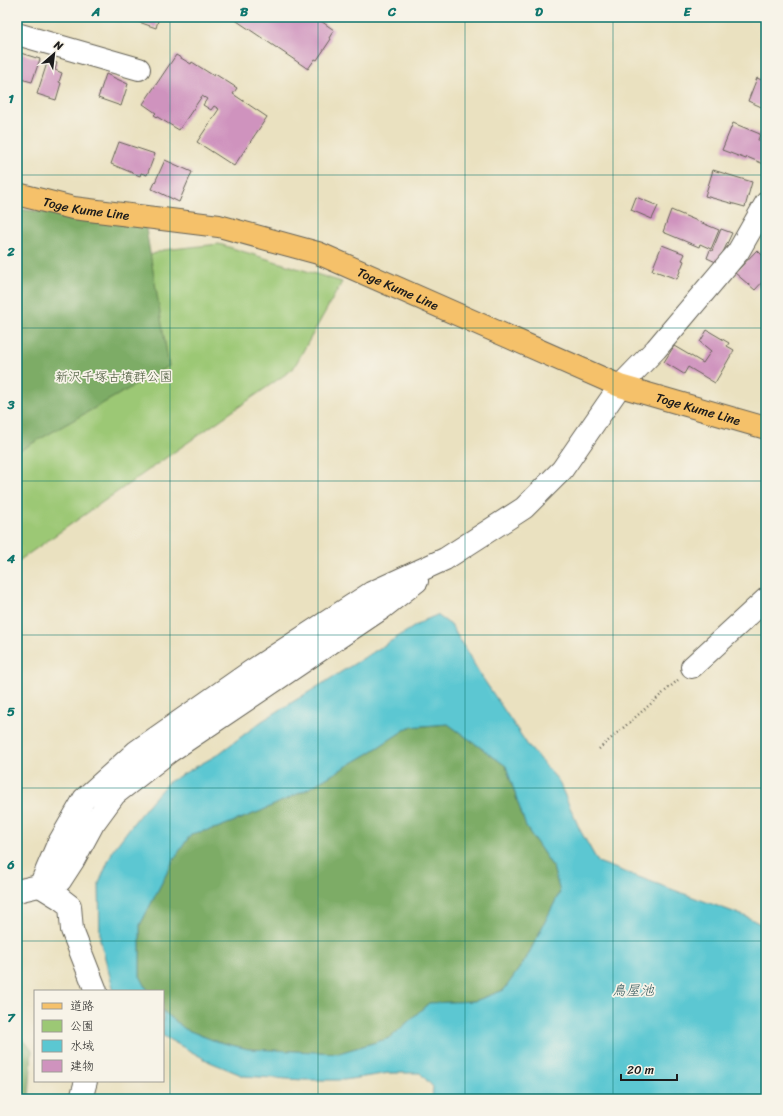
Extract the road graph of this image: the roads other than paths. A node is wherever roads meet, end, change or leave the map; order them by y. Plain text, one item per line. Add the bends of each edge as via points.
1 (17, 34) edge
2 (139, 69) dead end
3 (17, 194) edge
4 (766, 202) edge
5 (620, 386) junction
6 (766, 428) edge
7 (766, 599) edge
8 (692, 667) road end
9 (40, 886) junction
10 (17, 891) edge
11 (96, 990) edge
12 (86, 1082) edge
13 (82, 1099) edge

1 - 2 street
3 - 5 main road, Toge Kume Line via 73,208 219,226 318,253
4 - 5 street via 738,252 656,349
5 - 6 main road, Toge Kume Line
5 - 9 street via 562,470 524,508 445,560 381,609 169,752 115,794 93,824 60,881
7 - 8 street
9 - 10 street
9 - 11 street via 70,906 72,930
12 - 13 street

